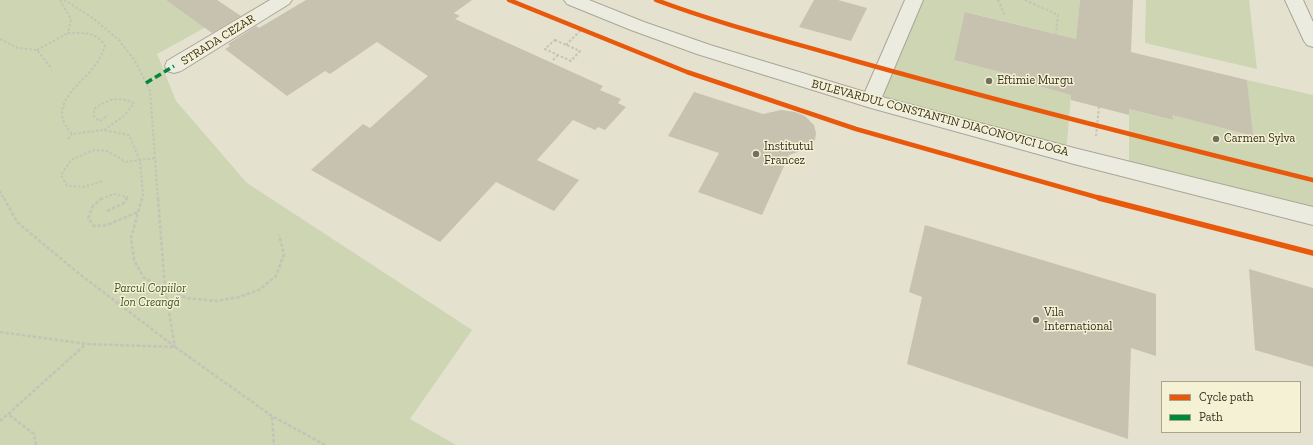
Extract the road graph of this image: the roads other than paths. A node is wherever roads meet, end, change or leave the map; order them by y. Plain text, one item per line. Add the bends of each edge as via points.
1 (283, 0) edge
2 (573, 0) edge
3 (914, 0) edge
4 (1294, 0) edge
5 (1313, 41) edge
6 (174, 66) dead end
7 (871, 101) junction
8 (1313, 216) edge

1 - 6 street, STRADA CEZAR
2 - 7 street, BULEVARDUL CONSTANTIN DIACONOVICI LOGA via 701,49
3 - 7 street
4 - 5 street
7 - 8 street, BULEVARDUL CONSTANTIN DIACONOVICI LOGA via 982,132

